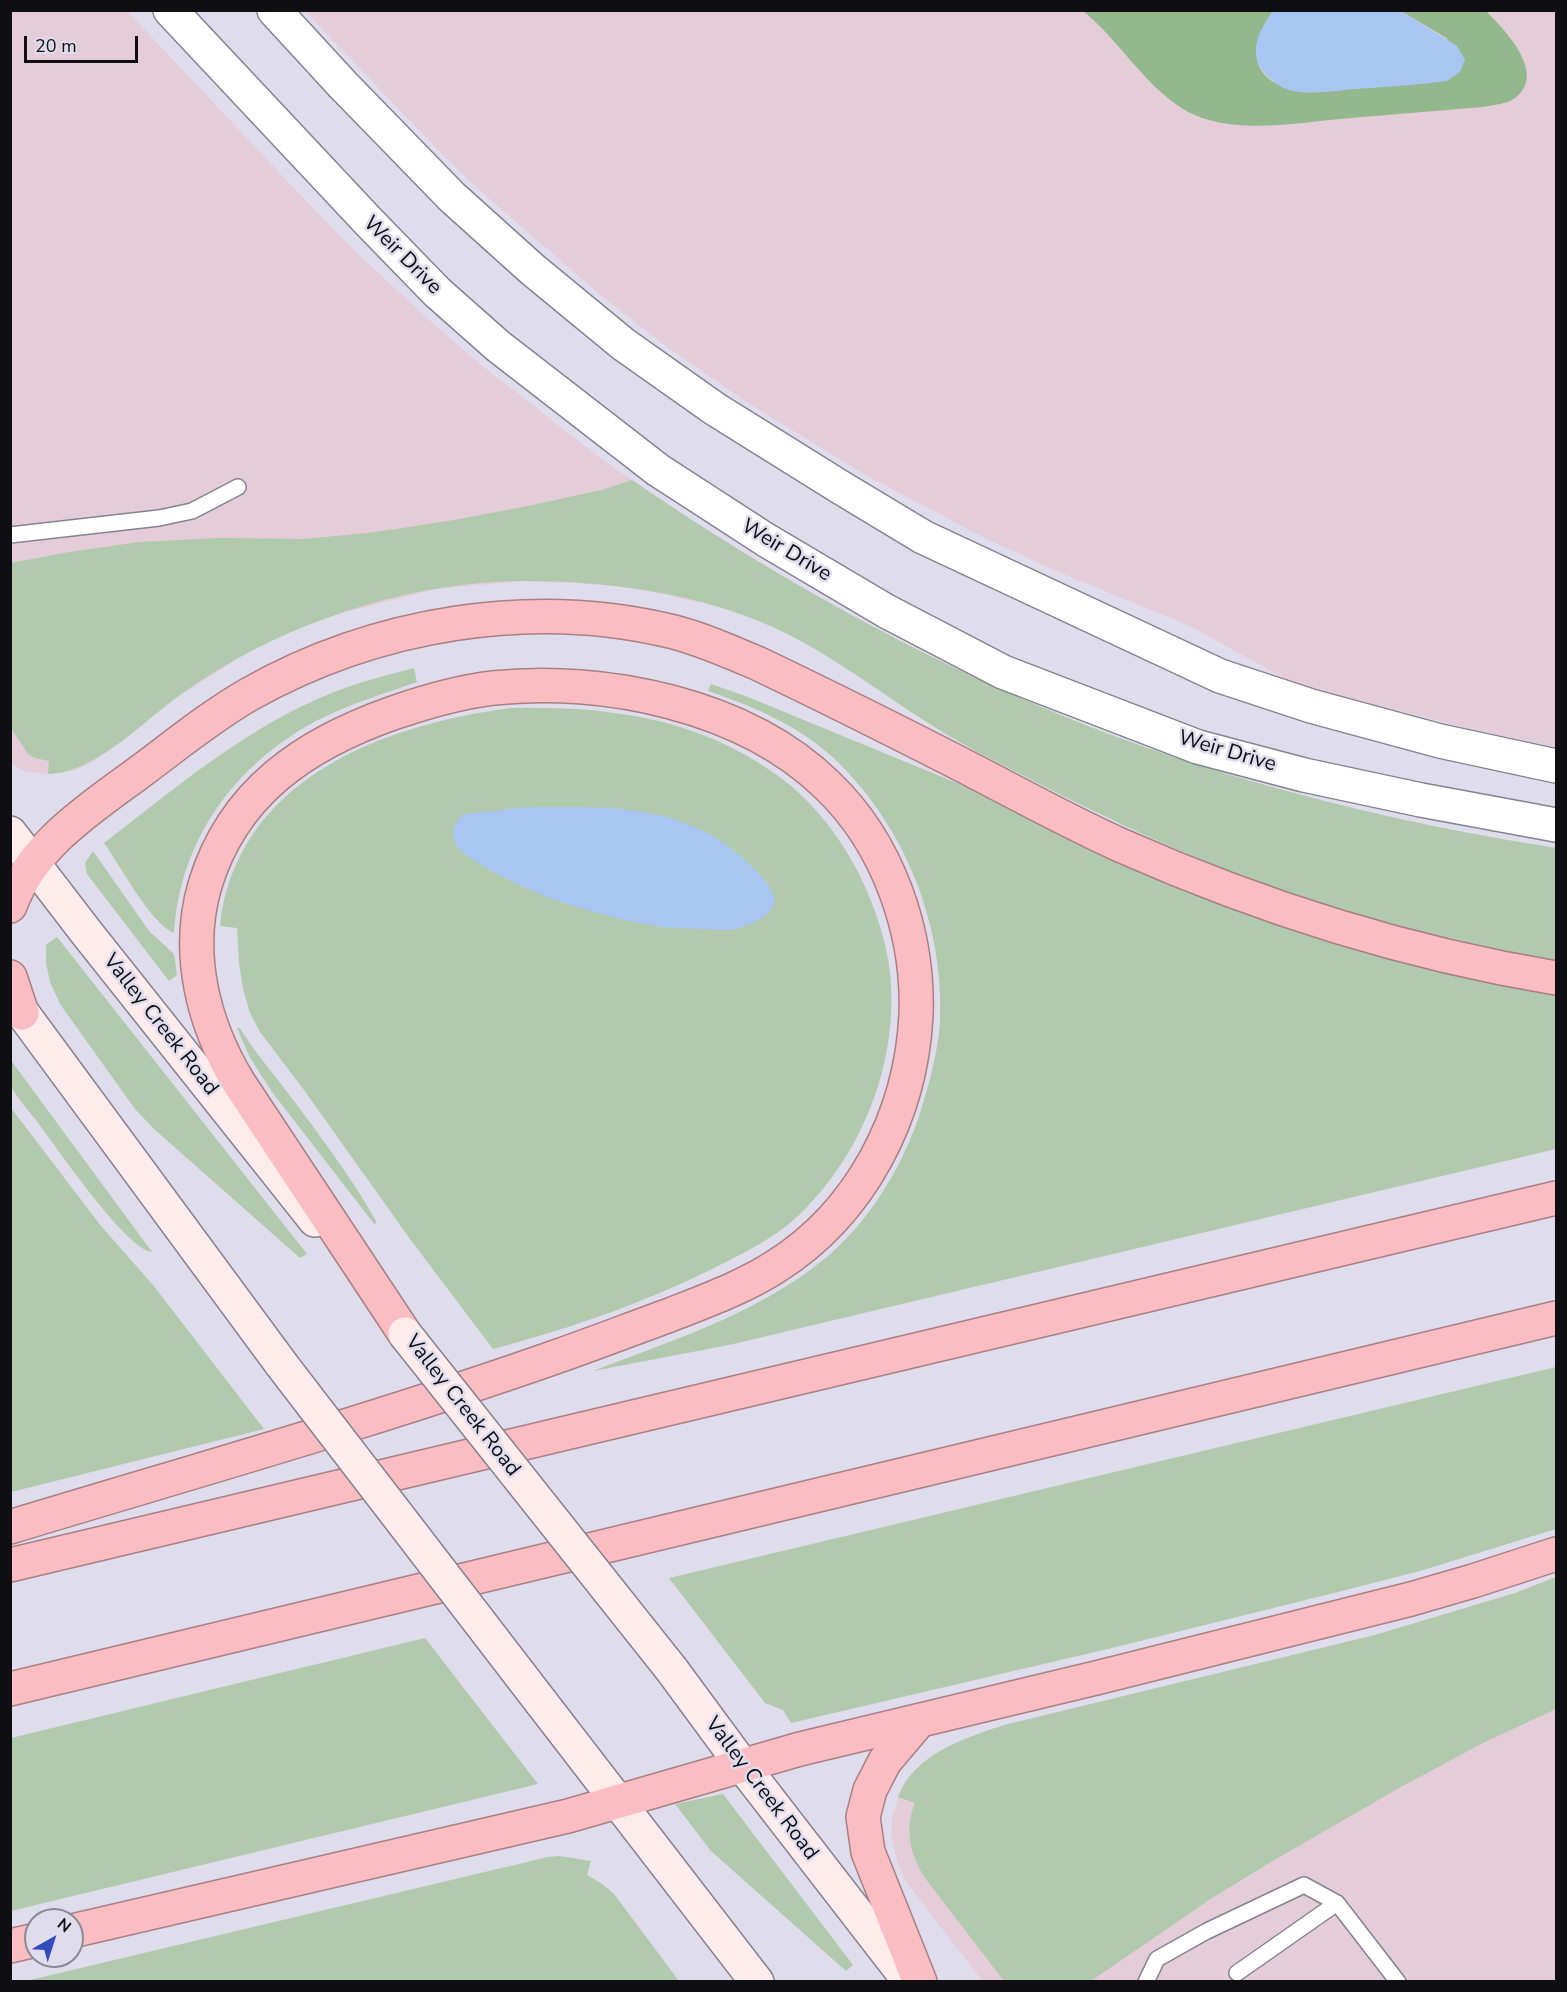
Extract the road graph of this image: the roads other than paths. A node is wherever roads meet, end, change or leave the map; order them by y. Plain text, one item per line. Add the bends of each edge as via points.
1 (170, 10) edge
2 (274, 10) edge
3 (238, 487) dead end
4 (10, 535) edge
5 (1557, 766) edge
6 (1557, 825) edge
7 (10, 833) edge
8 (34, 864) junction
9 (10, 906) edge
10 (10, 978) edge
11 (1557, 978) edge
12 (16, 1004) edge
13 (1557, 1198) edge
14 (1557, 1318) edge
15 (405, 1334) junction
16 (10, 1527) edge
17 (1557, 1554) edge
18 (10, 1565) edge
19 (10, 1689) edge
20 (919, 1721) junction
21 (742, 1765) junction
22 (618, 1800) junction
23 (1337, 1903) junction
24 (84, 1928) edge
25 (1237, 1973) dead end
26 (757, 1982) edge
27 (910, 1982) edge
28 (920, 1982) edge
29 (1146, 1982) edge
30 (1398, 1982) edge

1 - 6 street, Weir Drive via 421,276 498,346 658,470 886,611 1003,672 1198,747 1305,775
2 - 5 street via 452,197 623,344 715,409 904,526 1220,676 1440,741
3 - 4 lane via 192,511 159,518
7 - 8 main road, Valley Creek Road
8 - 9 highway
8 - 11 highway via 76,819 192,732 247,696 307,665 431,628 498,619 584,618 674,632 712,644 1117,843 1214,885 1368,936
8 - 15 main road, Valley Creek Road
10 - 12 highway
12 - 22 main road, bridge via 282,1365
13 - 18 highway
14 - 19 highway
15 - 16 highway via 218,1046 196,961 197,918 211,867 228,830 280,771 322,743 408,708 490,688 566,685 641,695 729,723 777,746 826,784 858,821 885,867 900,904 915,975 914,1042 900,1108 867,1174 828,1224 786,1260 751,1281 587,1346 279,1446
15 - 21 main road, Valley Creek Road, bridge via 672,1670
17 - 20 highway via 1315,1624
20 - 21 highway
20 - 28 highway via 885,1761 870,1790 863,1817 868,1852
21 - 22 highway
21 - 27 main road, Valley Creek Road
22 - 24 highway via 568,1816
22 - 26 main road
23 - 25 lane
23 - 29 lane via 1304,1885 1157,1959
23 - 30 lane

